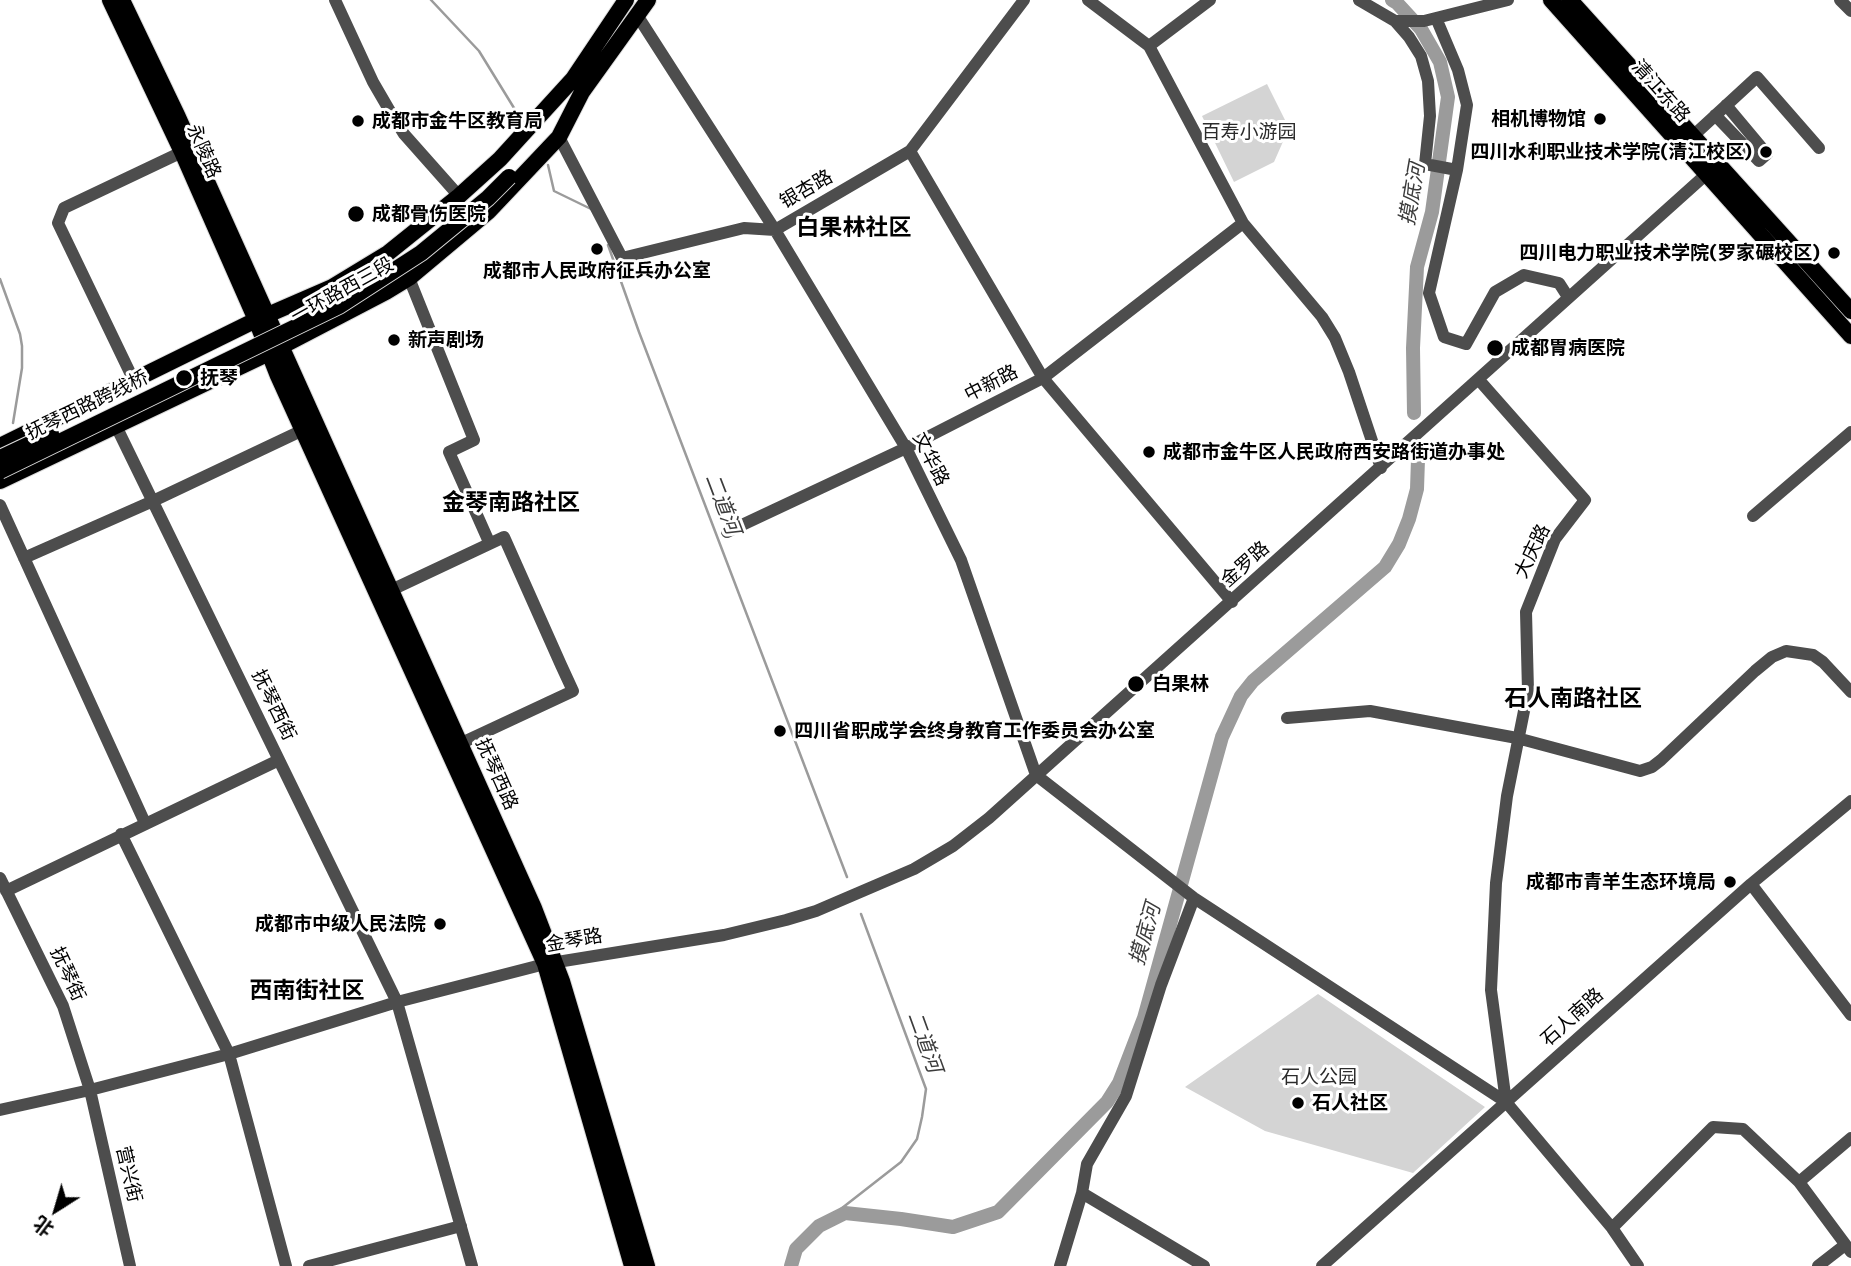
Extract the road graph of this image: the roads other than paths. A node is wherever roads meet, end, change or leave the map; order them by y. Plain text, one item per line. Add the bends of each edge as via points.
1 (110, 0) edge
2 (122, 0) edge
3 (335, 0) edge
4 (626, 0) edge
5 (648, 0) edge
6 (1024, 0) edge
7 (1088, 0) edge
8 (1210, 0) edge
9 (1359, 0) edge
10 (1508, 0) edge
11 (1551, 0) edge
12 (1570, 0) edge
13 (1840, 0) edge
14 (1851, 11) edge
15 (637, 15) junction
16 (1430, 20) junction
17 (1398, 21) junction
18 (1149, 46) junction
19 (578, 85) junction
20 (1726, 105) junction
21 (1715, 115) junction
22 (1693, 135) junction
23 (559, 137) junction
24 (1819, 148) dead end
25 (910, 151) junction
26 (181, 152) junction
27 (1453, 169) junction
28 (1713, 169) junction
29 (506, 173) junction
30 (459, 196) junction
31 (1243, 223) junction
32 (775, 230) junction
33 (409, 278) junction
34 (1568, 297) junction
35 (1851, 311) edge
36 (262, 318) junction
37 (1851, 336) edge
38 (275, 350) junction
39 (1043, 378) junction
40 (1479, 380) junction
41 (134, 381) junction
42 (116, 426) junction
43 (303, 430) junction
44 (1851, 432) edge
45 (0, 446) edge
46 (905, 449) junction
47 (0, 458) edge
48 (1381, 468) junction
49 (0, 471) edge
50 (0, 481) edge
51 (153, 501) junction
52 (0, 505) edge
53 (1752, 516) dead end
54 (727, 531) dead end
55 (489, 542) junction
56 (24, 558) junction
57 (388, 592) junction
58 (1232, 601) junction
59 (1851, 692) edge
60 (1287, 718) dead end
61 (1517, 738) junction
62 (456, 745) junction
63 (279, 760) junction
64 (1036, 775) junction
65 (1851, 801) edge
66 (145, 823) junction
67 (121, 834) junction
68 (0, 878) edge
69 (1751, 884) junction
70 (6, 891) junction
71 (1194, 898) junction
72 (550, 963) junction
73 (397, 1002) junction
74 (1851, 1016) edge
75 (229, 1054) junction
76 (90, 1090) junction
77 (1506, 1102) junction
78 (0, 1110) edge
79 (1851, 1138) edge
80 (1799, 1182) junction
81 (1082, 1193) junction
82 (461, 1226) junction
83 (1612, 1228) junction
84 (1848, 1248) edge
85 (627, 1265) edge
86 (130, 1266) edge
87 (286, 1266) edge
88 (309, 1266) edge
89 (472, 1266) edge
90 (648, 1266) edge
91 (1060, 1266) edge
92 (1204, 1266) edge
93 (1322, 1266) edge
94 (1638, 1266) edge
95 (1818, 1266) edge

1 - 26 main road, 永陵路
2 - 36 main road, 永陵路 via 178,117
3 - 30 street via 373,82 404,134
4 - 19 main road, 一环路西三段
5 - 15 main road, 一环路西三段
6 - 25 street, 银杏路
7 - 18 street
8 - 18 street
9 - 17 street
10 - 16 street
11 - 28 main road, 清江东路
12 - 22 main road, 清江东路
13 - 14 street
15 - 19 main road, 一环路西三段
15 - 32 street, 文华路
16 - 17 street
16 - 27 street via 1458,70 1467,105
17 - 27 street via 1420,56 1428,81 1425,164
18 - 31 street
19 - 23 main road, 一环路西三段
19 - 29 main road
19 - 30 main road, 一环路西三段
20 - 21 street
20 - 21 street via 1767,154 1759,161
20 - 24 street via 1757,77
21 - 22 street
22 - 28 main road, 清江东路
23 - 32 street, 银杏路 via 622,258 744,228
23 - 33 main road, 一环路西三段 via 489,211
25 - 32 street, 银杏路
25 - 39 street
26 - 36 main road, 永陵路
26 - 41 street via 64,208 58,223
27 - 34 street via 1429,293 1444,337 1466,344 1495,292 1524,275 1559,282
28 - 34 street
28 - 35 main road, 清江东路
28 - 37 main road, 清江东路
29 - 47 main road, 抚琴西路跨线桥, bridge via 400,256 346,291
29 - 49 main road, 抚琴西路跨线桥, bridge via 488,198 421,253 340,306
30 - 36 main road, 一环路西三段 via 377,260
31 - 39 street, 中新路
31 - 48 street via 1335,338
32 - 46 street, 文华路
33 - 38 main road, 一环路西三段
33 - 55 street via 474,440 449,452
34 - 40 street
36 - 38 main road, 抚琴西路
36 - 41 main road, 一环路西三段
38 - 42 main road, 一环路西三段
38 - 43 main road, 抚琴西路
38 - 57 main road, 抚琴西路
39 - 46 street, 中新路
39 - 58 street
40 - 48 street, 金罗路
40 - 61 street, 大庆路 via 1585,500 1555,540 1525,612 1528,691
41 - 45 main road, 一环路西三段
42 - 50 main road, 一环路西三段
42 - 51 street, 抚琴西街
43 - 51 street
43 - 72 main road, 抚琴西路
44 - 53 street
46 - 54 street, 中新路
46 - 64 street, 文华路 via 961,560
48 - 58 street, 金罗路
51 - 56 street
51 - 63 street, 抚琴西街
52 - 56 street
55 - 57 street
55 - 62 street via 505,537 573,691
56 - 66 street
57 - 62 main road, 抚琴西路
58 - 64 street, 金罗路
59 - 61 street via 1813,655 1786,651 1755,671 1652,767 1640,771
60 - 61 street via 1370,711
61 - 77 street, 大庆路 via 1496,883 1491,990
62 - 72 main road, 抚琴西路 via 534,908
63 - 66 street
63 - 73 street, 抚琴西街
64 - 71 street
64 - 72 street, 金琴路 via 953,846 914,869 816,911 724,935
65 - 69 street, 石人南路
66 - 67 street
67 - 70 street
67 - 75 street
68 - 70 street, 抚琴街
69 - 74 street
69 - 77 street, 石人南路
70 - 76 street, 抚琴街 via 64,1006
71 - 77 street
71 - 81 street via 1126,1096 1087,1164
72 - 73 street, 金琴路
72 - 85 main road, 抚琴西路
72 - 90 main road, 抚琴西路
73 - 75 street, 金琴路
73 - 82 street, 抚琴西街
75 - 76 street, 金琴路
75 - 87 street
76 - 78 street, 金琴路
76 - 86 street, 营兴街
77 - 83 street
77 - 93 street, 石人南路
79 - 80 street
80 - 83 street via 1742,1129 1713,1127
80 - 84 street
81 - 91 street
81 - 92 street
82 - 88 street
82 - 89 street, 抚琴西街
83 - 94 street
84 - 95 street

